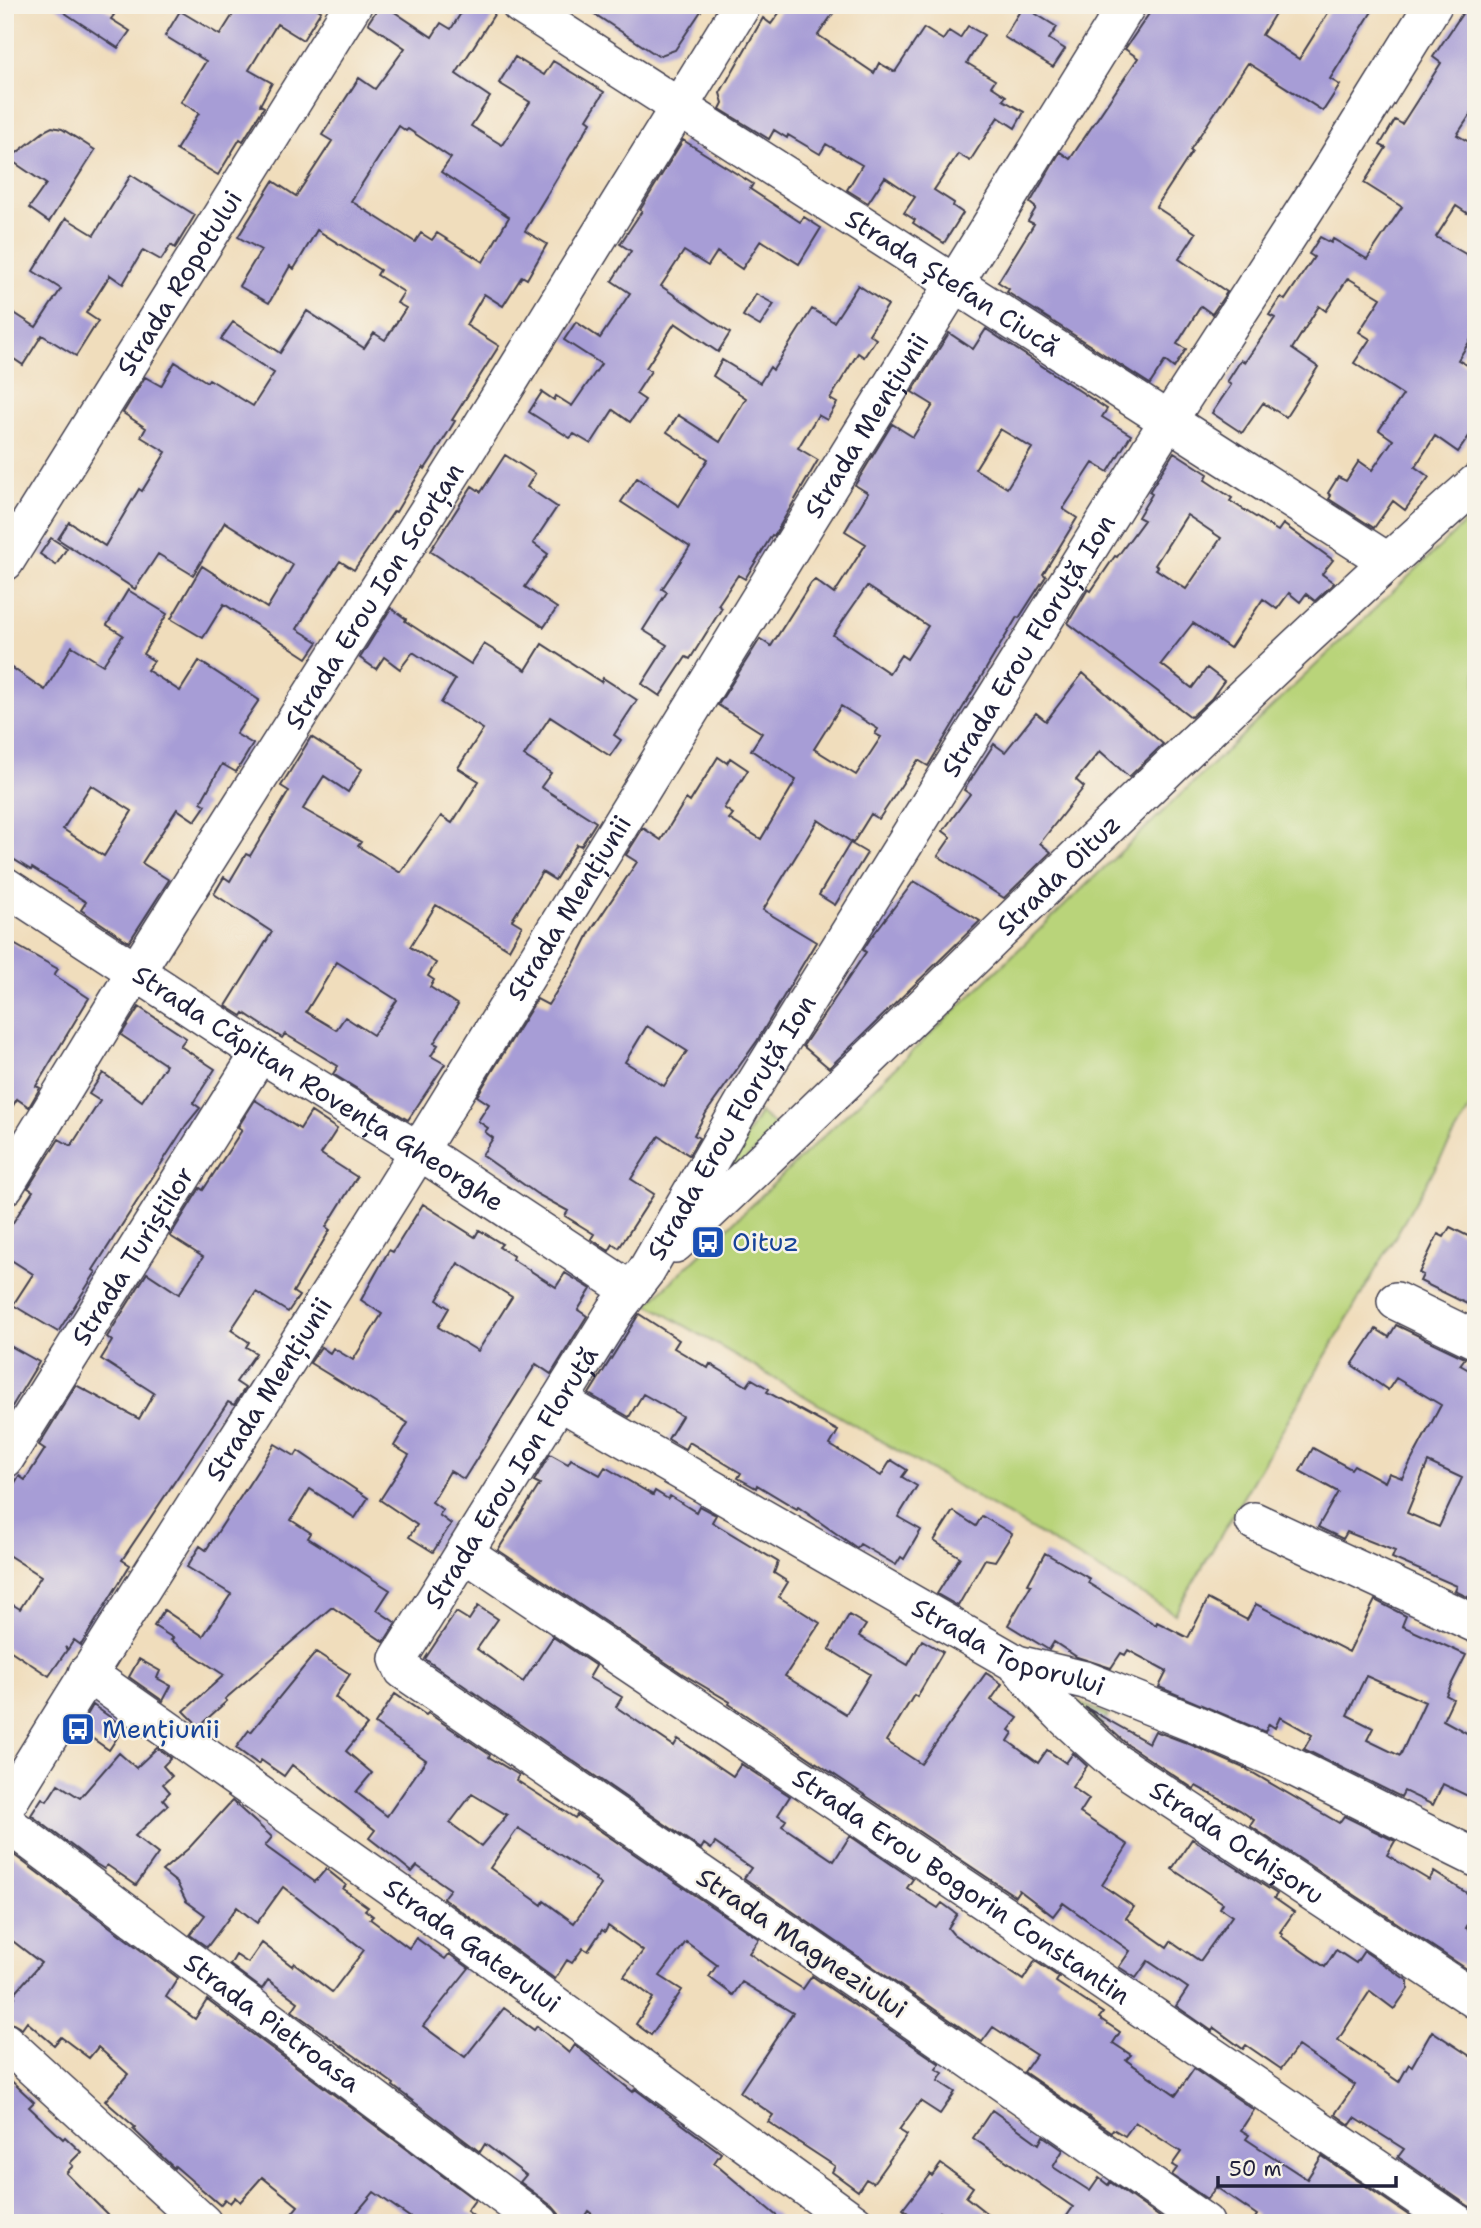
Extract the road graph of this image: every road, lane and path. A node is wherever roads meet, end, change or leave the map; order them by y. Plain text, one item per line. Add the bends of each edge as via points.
1 (352, 5) edge
2 (520, 5) edge
3 (742, 5) edge
4 (1127, 5) edge
5 (1433, 5) edge
6 (680, 106) junction
7 (955, 283) junction
8 (1168, 421) junction
9 (1476, 483) edge
10 (1387, 561) junction
11 (5, 562) edge
12 (5, 886) edge
13 (137, 971) junction
14 (260, 1053) junction
15 (418, 1152) junction
16 (5, 1186) edge
17 (638, 1281) junction
18 (1396, 1301) dead end
19 (1476, 1340) edge
20 (559, 1401) junction
21 (5, 1459) edge
22 (1254, 1521) dead end
23 (465, 1553) junction
24 (1476, 1624) edge
25 (1017, 1664) junction
26 (399, 1665) joint
27 (88, 1673) junction
28 (5, 1808) edge
29 (5, 1822) edge
30 (1476, 1858) edge
31 (1476, 2000) edge
32 (5, 2042) edge
33 (203, 2223) edge
34 (540, 2223) edge
35 (855, 2223) edge
36 (1205, 2223) edge
37 (1457, 2223) edge

1 - 11 street, Strada Ropotului
2 - 6 street, Strada Ștefan Ciucă
3 - 6 street, Strada Erou Ion Scorțan
4 - 7 street, Strada Mențiunii
5 - 8 street, Strada Erou Floruță Ion
6 - 7 street, Strada Ștefan Ciucă
6 - 13 street, Strada Erou Ion Scorțan
7 - 8 street, Strada Ștefan Ciucă
7 - 15 street, Strada Mențiunii
8 - 10 street, Strada Ștefan Ciucă
8 - 17 street, Strada Erou Floruță Ion via 754,1086
9 - 10 street, Strada Oituz
10 - 17 street, Strada Oituz
12 - 13 street, Strada Căpitan Rovența Gheorghe
13 - 14 street, Strada Căpitan Rovența Gheorghe
13 - 16 street, Strada Erou Ion Scorțan
14 - 15 street, Strada Căpitan Rovența Gheorghe
14 - 21 street, Strada Turiștilor
15 - 17 street, Strada Căpitan Rovența Gheorghe
15 - 27 street, Strada Mențiunii
17 - 20 street, Strada Erou Ion Floruță
18 - 19 street
20 - 23 street, Strada Erou Ion Floruță
20 - 25 street, Strada Toporului
22 - 24 street
23 - 26 street, Strada Erou Ion Floruță via 399,1656
23 - 37 street, Strada Erou Bogorin Constantin
25 - 30 street, Strada Toporului via 1085,1680 1195,1724 1283,1762
25 - 31 street, Strada Ochișoru via 1063,1718 1115,1762
26 - 36 street, Strada Magneziului
27 - 28 street, Strada Mențiunii
27 - 35 street, Strada Gaterului
29 - 34 street, Strada Pietroasa
32 - 33 street

